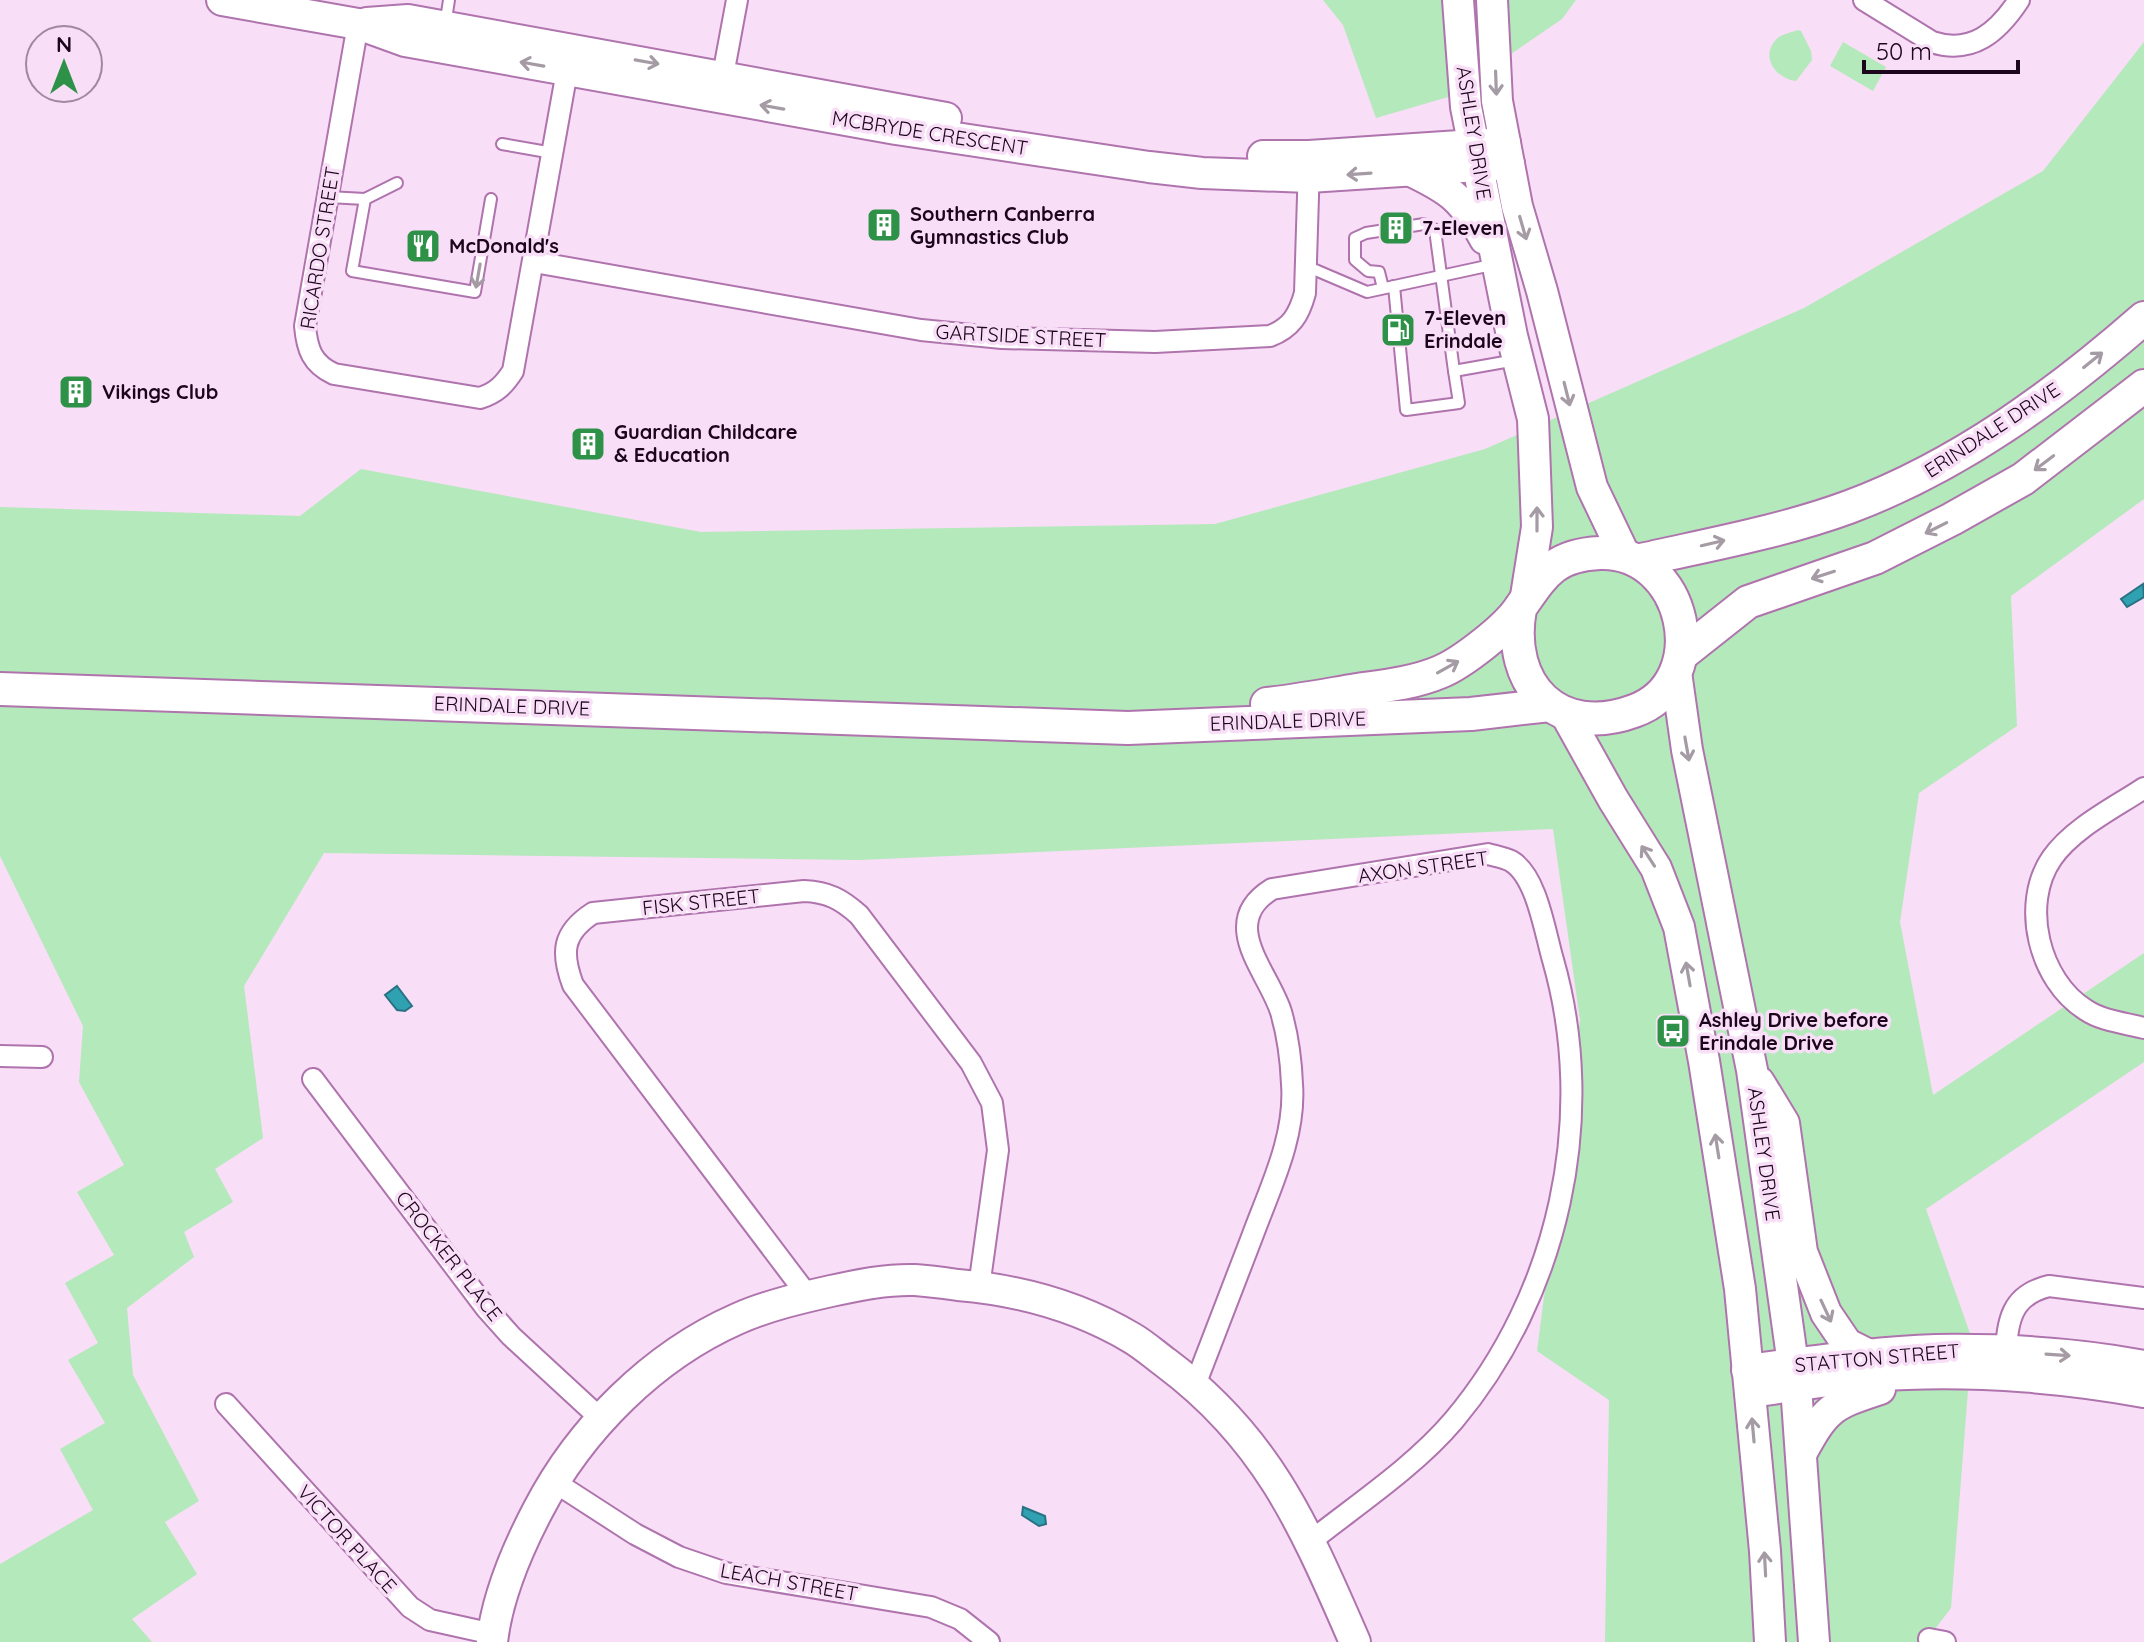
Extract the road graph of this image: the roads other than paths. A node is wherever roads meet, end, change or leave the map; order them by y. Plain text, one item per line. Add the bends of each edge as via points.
1 (222, 0) edge
2 (737, 0) edge
3 (1864, 0) edge
4 (2019, 0) edge
5 (1492, 11) edge
6 (447, 13) edge
7 (358, 24) junction
8 (1459, 24) edge
9 (569, 59) junction
10 (721, 86) junction
11 (502, 144) dead end
12 (553, 153) junction
13 (1507, 154) junction
14 (1476, 156) junction
15 (1402, 161) junction
16 (1309, 167) junction
17 (397, 183) dead end
18 (328, 197) junction
19 (365, 199) junction
20 (491, 199) dead end
21 (1497, 261) junction
22 (534, 262) junction
23 (1306, 266) junction
24 (1443, 275) junction
25 (1388, 287) junction
26 (2144, 318) edge
27 (1552, 333) junction
28 (1518, 360) junction
29 (1454, 371) junction
30 (2144, 386) edge
31 (1631, 559) junction
32 (1523, 602) junction
33 (1679, 664) junction
34 (0, 689) edge
35 (1558, 709) junction
36 (1025, 723) junction
37 (2144, 788) edge
38 (2144, 1028) edge
39 (0, 1056) edge
40 (42, 1057) dead end
41 (313, 1079) dead end
42 (1787, 1231) junction
43 (979, 1287) junction
44 (808, 1296) junction
45 (2144, 1298) edge
46 (1869, 1355) junction
47 (2005, 1363) junction
48 (2144, 1366) edge
49 (1940, 1373) junction
50 (1794, 1375) junction
51 (1748, 1381) junction
52 (1195, 1385) junction
53 (2144, 1392) edge
54 (226, 1404) dead end
55 (601, 1419) junction
56 (1801, 1454) junction
57 (553, 1481) junction
58 (1311, 1541) junction
59 (1812, 1589) junction
60 (492, 1638) edge
61 (989, 1642) edge
62 (1355, 1642) edge
63 (1770, 1642) edge
64 (1799, 1642) edge
65 (1814, 1642) edge

1 - 7 street, MCBRYDE CRESCENT
2 - 10 street
3 - 4 street via 1932,42 1966,46 1988,37
5 -> 13 street, ASHLEY DRIVE via 1497,101
6 - 7 street, MCBRYDE CRESCENT
6 - 9 street, MCBRYDE CRESCENT
9 -> 7 street, MCBRYDE CRESCENT via 405,41
7 - 18 street, RICARDO STREET
8 - 14 street, ASHLEY DRIVE
8 - 15 street via 1457,100 1447,127
9 - 10 street, MCBRYDE CRESCENT
9 - 12 street, RICARDO STREET
10 - 16 street, MCBRYDE CRESCENT via 1118,156 1237,156
11 - 12 lane
12 - 22 street, RICARDO STREET
13 - 14 street, MCBRYDE CRESCENT
13 -> 27 street, ASHLEY DRIVE
14 - 15 street, MCBRYDE CRESCENT
14 - 21 street, ASHLEY DRIVE
15 - 16 street, MCBRYDE CRESCENT
15 - 21 street via 1460,200
16 - 23 street, GARTSIDE STREET
17 - 19 lane
18 - 19 lane
18 - 22 street, RICARDO STREET via 305,326 313,360 334,374 449,395 493,394 513,371
20 -> 19 lane via 475,292 352,271
21 - 24 lane
21 - 28 street, ASHLEY DRIVE
22 - 23 street, GARTSIDE STREET via 921,330 1155,342 1282,331 1301,308
23 - 25 lane via 1367,292
24 - 25 lane
24 - 25 lane via 1435,230 1424,224 1355,238 1355,260 1368,271 1379,272
24 - 29 lane
25 - 29 lane via 1406,410 1459,403
31 -> 26 main road, ERINDALE DRIVE via 1800,523 1931,472 2069,380
27 - 28 street
27 -> 31 street, ASHLEY DRIVE via 1592,487
28 - 29 lane
32 -> 28 street, ASHLEY DRIVE via 1537,527 1533,419
30 -> 33 main road via 2023,479 1952,519 1875,558 1748,602
31 - 32 main road via 1603,553 1559,563 1540,577
31 - 33 main road via 1664,583 1676,603 1682,625
32 - 35 main road via 1516,632 1518,656 1527,678
36 -> 32 main road, ERINDALE DRIVE via 1287,702 1407,682 1440,672 1473,653
33 - 35 main road via 1661,693 1639,709 1614,718 1586,718
33 -> 42 street, ASHLEY DRIVE via 1687,750
34 - 36 main road, ERINDALE DRIVE
35 - 36 main road, ERINDALE DRIVE via 1128,728
51 -> 35 street via 1732,1239 1679,927 1656,868
37 - 38 street via 2067,840 2045,872 2036,911 2045,959 2066,995 2087,1011
39 - 40 street
41 - 55 street, CROCKER PLACE via 486,1308
42 -> 46 street via 1802,1252 1826,1313 1847,1344
42 - 50 street, ASHLEY DRIVE
43 - 44 street via 915,1280
43 - 44 street, FISK STREET via 998,1150 992,1103 971,1063 859,915 843,900 804,891 593,913 577,924 567,943 566,965 573,985
43 - 52 street via 1079,1311 1133,1339
44 - 55 street via 737,1319 684,1348
45 - 47 street via 2049,1286 2034,1290 2012,1313
46 - 47 street, STATTON STREET via 1935,1350
46 - 50 street, STATTON STREET
47 -> 48 street, STATTON STREET via 2099,1358
47 - 49 street, STATTON STREET
47 - 53 street, STATTON STREET
49 - 50 street, STATTON STREET
49 - 56 street via 1830,1408
50 - 51 street, STATTON STREET
50 - 56 street, ASHLEY DRIVE
63 -> 51 street
52 - 58 street via 1245,1435
52 - 58 street, AXON STREET via 1278,1170 1292,1111 1290,1049 1280,1010 1250,951 1246,929 1252,907 1272,889 1488,854 1511,861 1532,888 1559,981 1569,1044 1569,1141 1560,1205 1543,1266 1519,1323 1488,1376 1452,1422
54 - 60 street, VICTOR PLACE via 410,1607 430,1620
55 - 57 street
56 - 59 street, ASHLEY DRIVE
57 - 60 street via 509,1574
57 - 61 street, LEACH STREET via 679,1557 726,1573 931,1607 960,1619
58 - 62 street
59 - 64 street via 1799,1620
59 - 65 street, ASHLEY DRIVE

